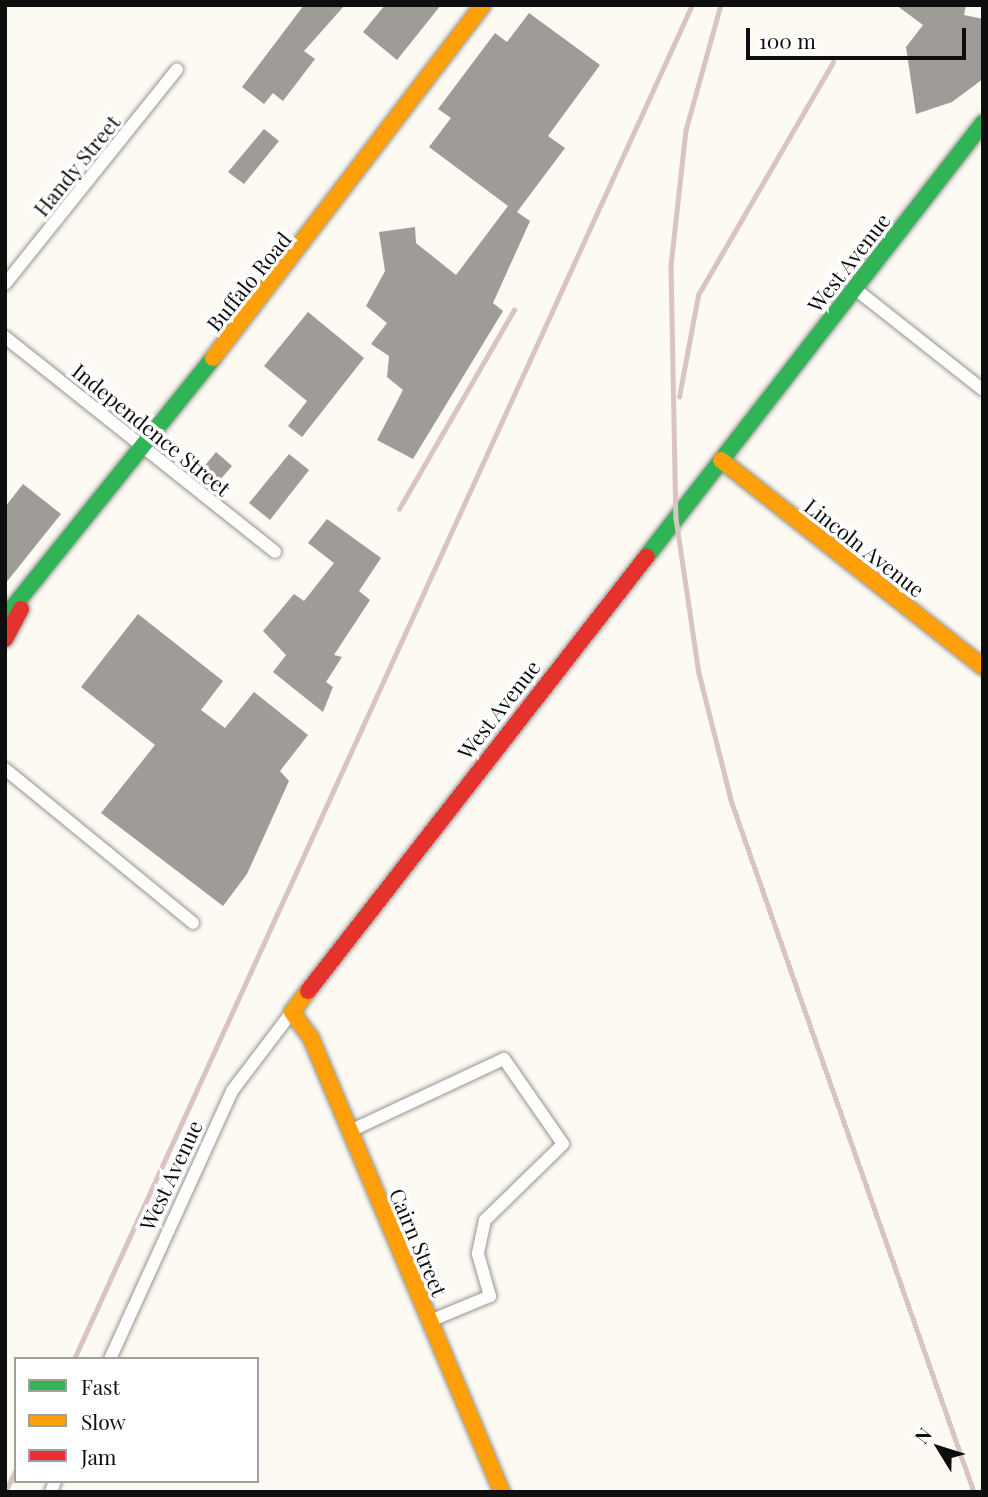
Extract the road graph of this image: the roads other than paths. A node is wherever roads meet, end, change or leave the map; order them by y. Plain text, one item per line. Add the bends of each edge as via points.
1 (483, 5) edge
2 (177, 69) dead end
3 (983, 124) edge
4 (5, 284) edge
5 (854, 288) junction
6 (5, 337) edge
7 (983, 390) edge
8 (143, 446) junction
9 (722, 460) junction
10 (275, 552) dead end
11 (39, 578) junction
12 (5, 617) edge
13 (5, 639) edge
14 (983, 667) edge
15 (7, 774) edge
16 (193, 923) dead end
17 (292, 1012) junction
18 (350, 1131) junction
19 (430, 1321) junction
20 (111, 1357) edge
21 (502, 1492) edge

1 - 8 street, Buffalo Road via 340,199
2 - 4 street, Handy Street
3 - 5 street, West Avenue
5 - 7 street
5 - 9 street, West Avenue
6 - 8 street, Independence Street
8 - 10 street, Independence Street
8 - 11 street, Buffalo Road
9 - 14 street, Lincoln Avenue
9 - 17 street, West Avenue
11 - 12 street, Buffalo Road
11 - 13 street, Buffalo Road
15 - 16 street
17 - 18 street, Cairn Street via 311,1038
17 - 20 street, West Avenue via 232,1091
18 - 19 street, Cairn Street
18 - 19 street via 504,1059 563,1144 482,1227 478,1254 490,1296
19 - 21 street, Cairn Street

